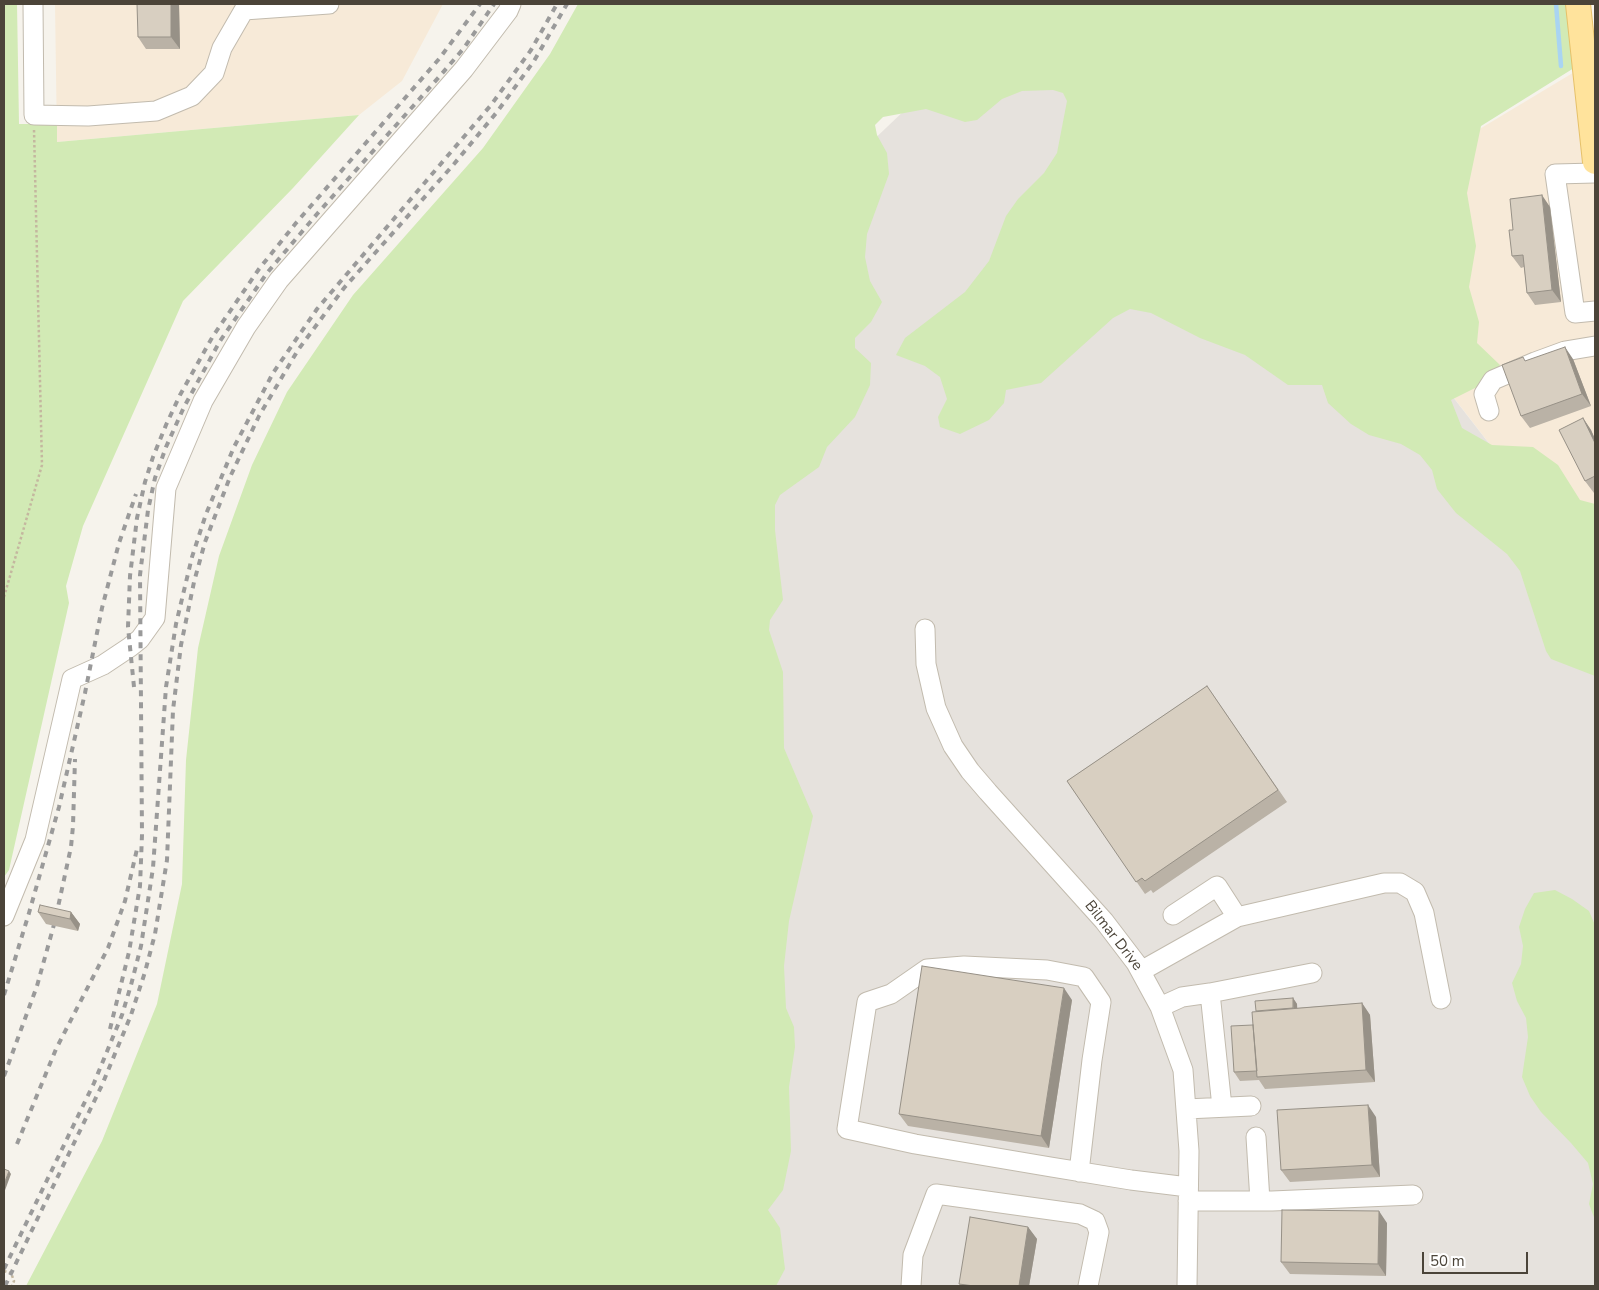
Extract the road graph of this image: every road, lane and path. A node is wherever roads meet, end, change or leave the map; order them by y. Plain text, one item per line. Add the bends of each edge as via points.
1 (33, 4) edge
2 (329, 4) edge
3 (511, 4) edge
4 (1578, 4) edge
5 (1592, 93) edge
6 (34, 116) junction
7 (1594, 131) edge
8 (1595, 162) edge
9 (1595, 173) edge
10 (1595, 311) edge
11 (1595, 346) edge
12 (1489, 411) dead end
13 (4, 597) edge
14 (925, 629) dead end
15 (1173, 915) dead end
16 (4, 916) edge
17 (1237, 917) junction
18 (1141, 972) junction
19 (1312, 974) dead end
20 (1210, 993) junction
21 (1441, 999) dead end
22 (1160, 1007) junction
23 (1251, 1106) dead end
24 (1222, 1107) junction
25 (1186, 1109) junction
26 (1256, 1137) dead end
27 (1079, 1172) junction
28 (1188, 1194) junction
29 (1413, 1194) dead end
30 (1260, 1201) junction
31 (4, 1271) edge
32 (12, 1286) edge
33 (911, 1286) edge
34 (1088, 1286) edge
35 (1187, 1286) edge

1 - 6 street
2 - 6 street via 244,10 222,48 214,73 192,96 156,111
3 - 16 street via 464,68 279,280 246,327 203,401 166,488 156,618 130,647 103,665 72,678 35,840
4 - 5 main road
5 - 7 main road
6 - 13 path via 42,465
7 - 8 main road
9 - 10 street via 1554,174 1575,312
11 - 12 street via 1550,356 1493,380 1484,394
14 - 18 street, Bilmar Drive via 926,664 936,708 953,746 970,772 1104,921
15 - 17 street via 1217,886
17 - 18 street
17 - 21 street via 1384,883 1400,884 1415,892 1424,913
18 - 22 street, Bilmar Drive
19 - 20 street
20 - 22 street via 1182,997
20 - 24 street
22 - 25 street, Bilmar Drive via 1183,1070
23 - 24 street
24 - 25 street
25 - 28 street, Bilmar Drive
26 - 30 street
27 - 27 street via 847,1129 867,1002 891,994 927,969 964,966 1047,970 1084,977 1101,1002
27 - 28 street
28 - 30 street
28 - 35 street, Bilmar Drive
29 - 30 street
31 - 32 path via 11,1273
33 - 34 street via 913,1255 936,1194 1080,1214 1095,1222 1099,1232

